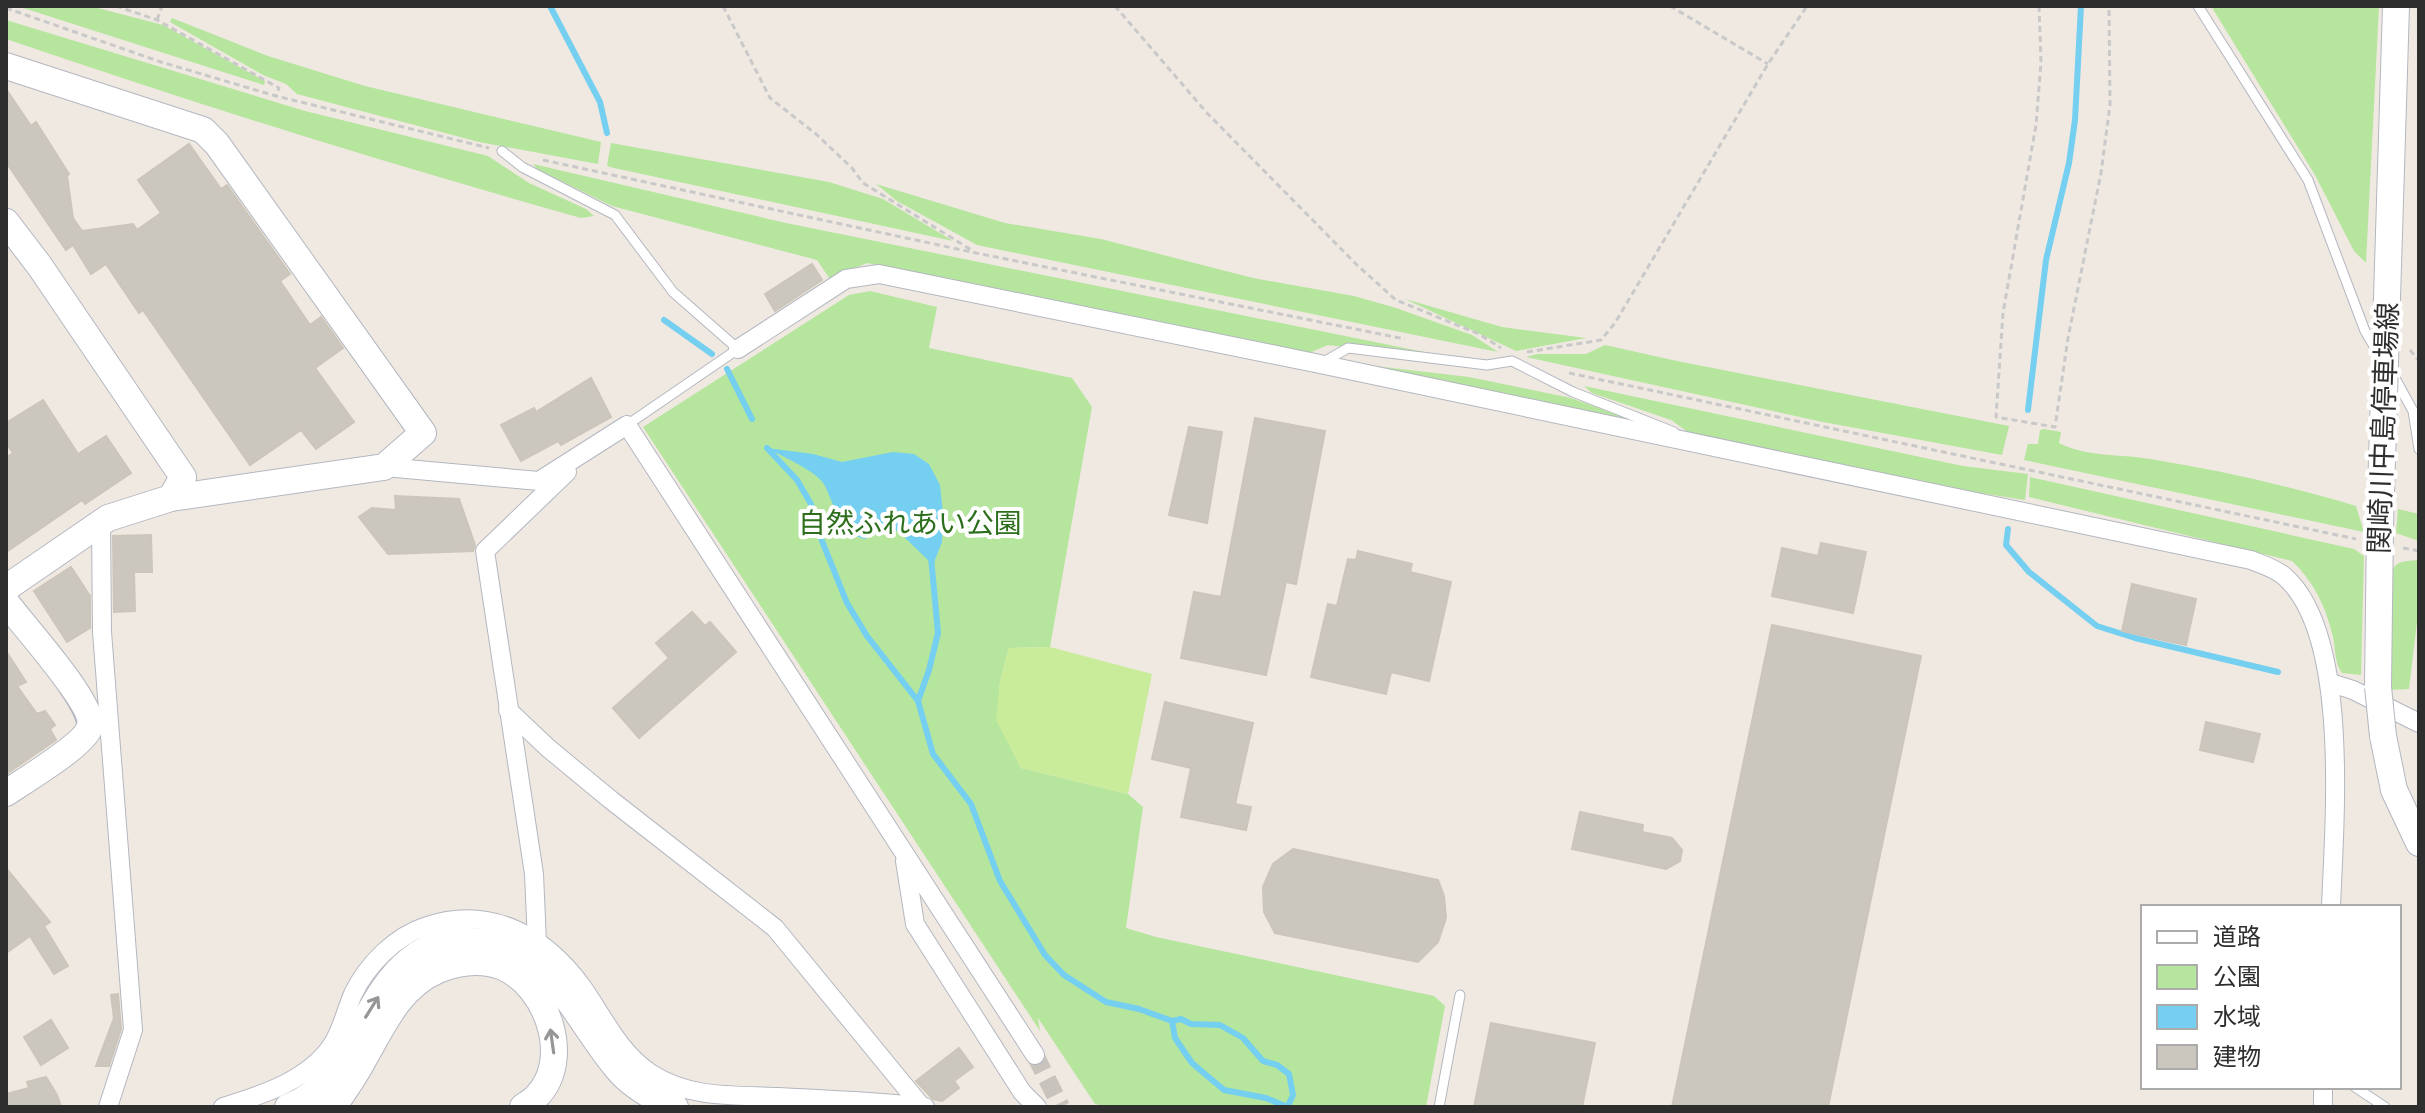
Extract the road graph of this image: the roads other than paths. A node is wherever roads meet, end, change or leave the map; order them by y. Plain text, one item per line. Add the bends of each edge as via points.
1 (2198, 6) edge
2 (2396, 6) edge
3 (6, 66) edge
4 (502, 151) road end
5 (6, 222) edge
6 (738, 349) junction
7 (1320, 364) junction
8 (627, 425) junction
9 (1695, 443) junction
10 (597, 444) junction
11 (2419, 449) edge
12 (385, 467) junction
13 (171, 498) junction
14 (101, 522) junction
15 (6, 588) edge
16 (6, 602) edge
17 (2331, 683) junction
18 (508, 710) junction
19 (101, 721) junction
20 (2419, 723) edge
21 (6, 793) edge
22 (2419, 843) edge
23 (904, 854) junction
24 (2331, 905) edge
25 (537, 943) junction
26 (1460, 995) dead end
27 (1035, 1055) tunnel mouth
28 (2358, 1089) edge
29 (776, 1102) edge
30 (1033, 1106) edge
31 (108, 1107) edge
32 (223, 1107) edge
33 (288, 1107) edge
34 (331, 1107) edge
35 (523, 1107) edge
36 (675, 1107) edge
37 (923, 1107) edge
38 (1439, 1107) edge
39 (2385, 1107) edge

1 - 11 lane via 2308,180 2368,338 2413,411
2 - 22 main road, 関崎川中島停車場線, bridge via 2378,687 2394,790
3 - 12 main road via 195,127 217,144 423,433
4 - 6 lane via 573,196 615,215 673,292
5 - 13 main road via 183,477
6 - 7 street via 846,279 879,274
6 - 8 lane
7 - 9 street
7 - 9 lane via 1348,348 1487,365 1512,361
8 - 10 street
8 - 23 street
9 - 17 street via 2251,560 2286,578 2308,609
10 - 12 street via 539,481
10 - 18 street via 485,551
12 - 13 main road
13 - 14 main road
14 - 15 main road
14 - 19 street
16 - 19 main road
17 - 20 street
17 - 24 street via 2336,772
18 - 25 street via 534,874
18 - 37 street via 611,800 775,928
19 - 21 main road
19 - 31 street via 133,1030
23 - 27 street
23 - 30 street via 915,924
25 - 29 street via 567,966 622,1048 650,1073 689,1091
25 - 32 street via 499,922 447,920 424,926 384,952 367,972 332,1045 307,1070 286,1084
26 - 38 lane
28 - 39 lane
29 - 37 street
33 -> 36 main road via 316,1091 338,1065 390,979 432,946 463,940 514,950 540,967 616,1068 652,1097
35 -> 34 main road via 538,1096 556,1048 543,1007 525,982 488,963 461,963 416,981

